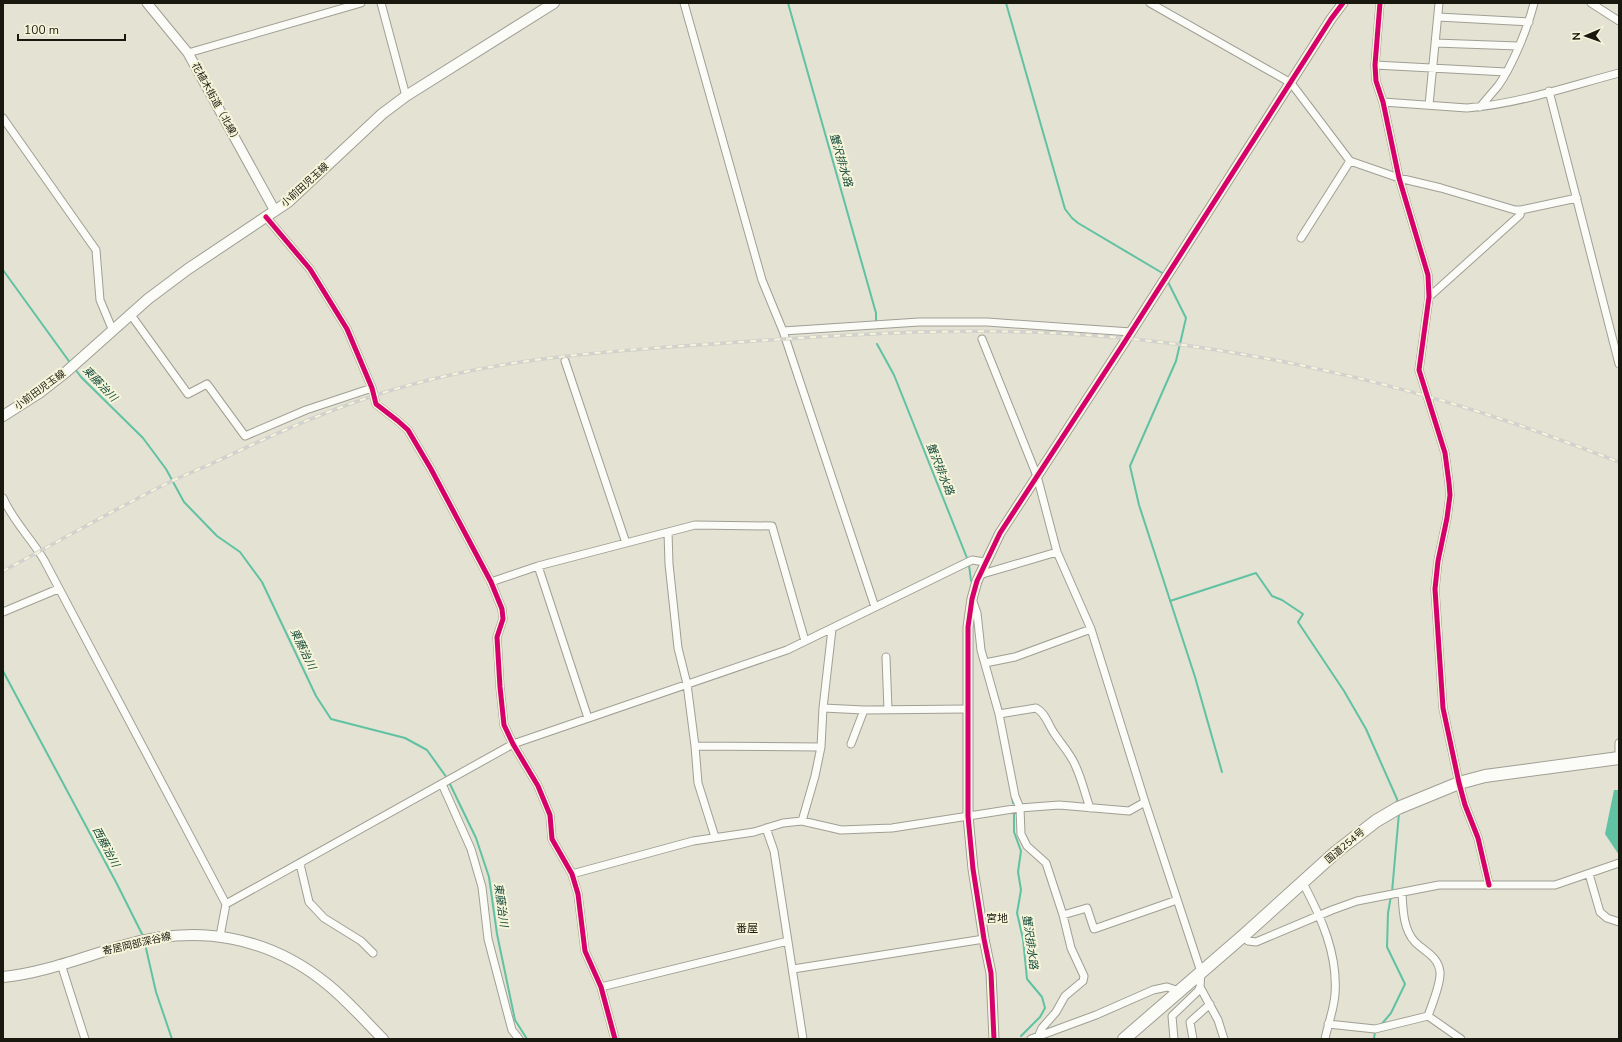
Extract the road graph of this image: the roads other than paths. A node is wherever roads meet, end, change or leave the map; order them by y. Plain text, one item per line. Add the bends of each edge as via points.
1 (146, 3) edge
2 (361, 3) edge
3 (381, 3) edge
4 (554, 3) edge
5 (684, 3) edge
6 (1150, 3) edge
7 (1343, 3) edge
8 (1380, 3) edge
9 (1440, 3) edge
10 (1534, 3) edge
11 (1591, 3) edge
12 (1438, 17) junction
13 (1619, 21) edge
14 (1529, 22) junction
15 (1436, 43) junction
16 (1518, 46) junction
17 (188, 53) junction
18 (1375, 65) junction
19 (1433, 68) junction
20 (1506, 72) junction
21 (1619, 73) edge
22 (1291, 83) junction
23 (1549, 91) junction
24 (406, 96) junction
25 (1383, 102) junction
26 (1429, 105) junction
27 (1480, 107) junction
28 (3, 118) edge
29 (1350, 161) junction
30 (1399, 178) junction
31 (1577, 198) junction
32 (1521, 210) junction
33 (271, 214) junction
34 (1301, 238) dead end
35 (1429, 297) junction
36 (131, 315) junction
37 (113, 330) junction
38 (783, 331) junction
39 (1130, 332) junction
40 (982, 338) dead end
41 (565, 361) dead end
42 (1619, 364) edge
43 (372, 388) junction
44 (3, 416) edge
45 (1037, 476) junction
46 (3, 498) edge
47 (668, 532) junction
48 (626, 543) junction
49 (1057, 552) junction
50 (985, 562) junction
51 (538, 566) junction
52 (979, 575) junction
53 (491, 582) junction
54 (58, 589) junction
55 (972, 599) junction
56 (876, 608) junction
57 (3, 612) edge
58 (832, 629) junction
59 (1091, 629) junction
60 (805, 641) junction
61 (886, 657) dead end
62 (985, 663) junction
63 (687, 684) junction
64 (823, 708) junction
65 (967, 709) junction
66 (864, 710) junction
67 (888, 710) junction
68 (999, 714) junction
69 (588, 718) junction
70 (513, 744) junction
71 (851, 744) dead end
72 (1619, 744) edge
73 (694, 746) junction
74 (821, 747) junction
75 (1619, 758) edge
76 (1459, 783) junction
77 (442, 784) junction
78 (1145, 802) junction
79 (1020, 808) junction
80 (1090, 808) junction
81 (968, 816) junction
82 (802, 821) junction
83 (766, 828) junction
84 (715, 837) junction
85 (1619, 863) edge
86 (300, 864) junction
87 (572, 874) junction
88 (1589, 874) junction
89 (1303, 883) junction
90 (1489, 886) junction
91 (1402, 893) junction
92 (1177, 900) junction
93 (226, 904) junction
94 (1063, 915) junction
95 (1319, 915) junction
96 (1619, 922) edge
97 (220, 936) junction
98 (1243, 936) junction
99 (984, 939) junction
100 (788, 941) junction
101 (373, 953) dead end
102 (61, 964) junction
103 (793, 969) junction
104 (1201, 972) junction
105 (3, 977) edge
106 (601, 987) junction
107 (1200, 987) junction
108 (1179, 991) junction
109 (1210, 1004) junction
110 (1428, 1016) junction
111 (1328, 1024) junction
112 (83, 1038) edge
113 (1034, 1038) edge
114 (384, 1039) edge
115 (519, 1039) edge
116 (615, 1039) edge
117 (803, 1039) edge
118 (994, 1039) edge
119 (1124, 1039) edge
120 (1174, 1039) edge
121 (1193, 1039) edge
122 (1224, 1039) edge
123 (1325, 1039) edge
124 (1461, 1039) edge

1 - 17 street, 花植木街道（北線）
2 - 17 street
3 - 24 street
4 - 24 main road, 小前田児玉線
5 - 38 street via 762,280
6 - 22 street
7 - 22 street
8 - 18 street
9 - 12 street
10 - 14 street
11 - 13 street
12 - 14 street
12 - 15 street
14 - 16 street
15 - 16 street
15 - 19 street
16 - 20 street
17 - 33 street, 花植木街道（北線）
18 - 19 street
18 - 25 street via 1376,81
19 - 20 street
19 - 26 street
20 - 27 street
21 - 23 street
22 - 29 street
22 - 39 street
23 - 27 street via 1502,104
23 - 31 street
24 - 33 main road, 小前田児玉線 via 382,114 306,186
25 - 26 street
25 - 30 street
26 - 27 street
28 - 37 street via 96,250 100,300
29 - 30 street
29 - 34 street
30 - 32 street
30 - 35 street via 1428,275
31 - 32 street
31 - 42 street
32 - 35 street via 1520,215
33 - 36 main road, 小前田児玉線 via 188,269
33 - 43 street via 310,269 347,329
35 - 76 street via 1420,370 1422,384 1445,453 1449,483 1447,518 1435,589 1443,708
36 - 37 main road, 小前田児玉線
36 - 43 street via 188,394 207,384 245,436 306,410
37 - 44 main road, 小前田児玉線 via 44,389
38 - 39 street via 934,322 986,322
38 - 56 street
39 - 45 street
40 - 45 street
41 - 48 street
43 - 53 street via 376,404 408,430
45 - 49 street
45 - 50 street via 1000,533
46 - 54 street via 17,524 39,552
47 - 48 street
47 - 60 street via 695,525 772,526
47 - 63 street via 678,648
48 - 51 street
49 - 52 street
49 - 59 street
50 - 52 street
50 - 56 street via 972,560
51 - 53 street
51 - 69 street
52 - 55 street
53 - 70 street via 502,609 503,619 497,637 500,687 504,724
54 - 57 street
54 - 93 street
55 - 62 street via 977,613
55 - 65 street via 968,627
56 - 58 street
58 - 60 street
58 - 64 street
59 - 62 street via 1015,657
59 - 78 street
60 - 63 street via 787,650
61 - 67 street
62 - 68 street
63 - 69 street
63 - 73 street
64 - 66 street
64 - 74 street
65 - 67 street
65 - 81 street
66 - 67 street
66 - 71 street
68 - 79 street via 1015,796
68 - 80 street via 1036,708 1041,710 1076,766
69 - 70 street
70 - 77 street
70 - 87 street via 538,786 550,815 552,839
72 - 75 street
73 - 74 street
73 - 84 street via 698,783
74 - 82 street
75 - 76 highway, 国道254号 via 1485,776
76 - 89 highway, 国道254号 via 1398,808 1376,821 1336,852
76 - 90 street via 1478,838
77 - 86 street
77 - 115 street via 471,849 482,886 492,953 512,1030
78 - 80 street via 1129,811
78 - 92 street
79 - 80 street via 1059,805
79 - 81 street
79 - 94 street via 1021,834 1027,846 1046,863
81 - 82 street via 892,828 841,830
81 - 99 street via 971,856
82 - 83 street
83 - 84 street
83 - 100 street via 774,851
84 - 87 street
85 - 88 street
86 - 93 street
86 - 101 street via 309,902 324,918 361,941
87 - 106 street via 578,894 585,950
88 - 90 street via 1555,884
88 - 96 street via 1600,912 1607,918
89 - 95 street
89 - 98 highway, 国道254号
90 - 91 street via 1439,885
91 - 95 street via 1357,901
91 - 110 street via 1407,928 1415,942 1427,950 1439,966 1439,983
92 - 94 street via 1094,929 1087,908
92 - 104 street
93 - 97 street
94 - 113 street via 1071,948 1084,976 1083,981 1066,996
95 - 98 street via 1256,942 1248,941
95 - 111 street via 1335,969 1335,994
97 - 102 main road, 寄居岡部深谷線 via 168,935 127,944
97 - 114 main road, 寄居岡部深谷線 via 243,940 274,952 314,974
98 - 104 highway, 国道254号
99 - 103 street
99 - 118 street via 991,973
100 - 103 street
100 - 106 street
102 - 105 main road, 寄居岡部深谷線
102 - 112 street
103 - 117 street
104 - 107 street
104 - 108 highway, 国道254号
106 - 116 street
107 - 109 street
107 - 120 street via 1172,1016
108 - 113 street via 1167,987 1153,990
108 - 119 highway, 国道254号
109 - 121 street via 1190,1022
109 - 122 street
110 - 111 street via 1375,1029
110 - 124 street
111 - 123 street

